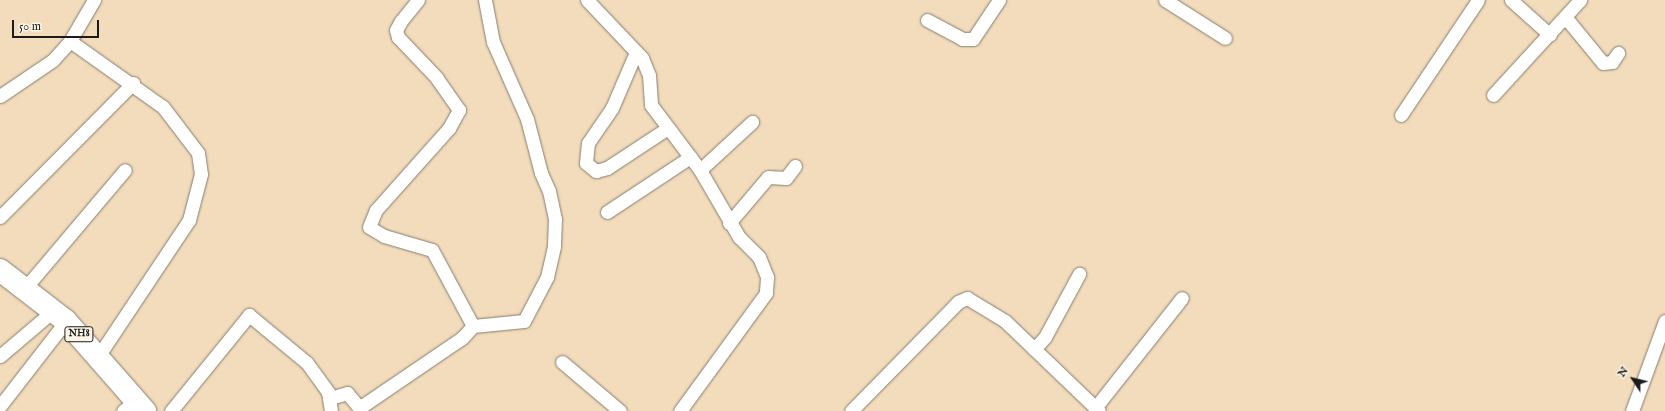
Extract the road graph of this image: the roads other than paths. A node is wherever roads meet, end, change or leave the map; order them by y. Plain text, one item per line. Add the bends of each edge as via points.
1 (94, 0) edge
2 (418, 0) edge
3 (485, 0) edge
4 (587, 0) edge
5 (999, 0) edge
6 (1166, 0) edge
7 (1478, 0) edge
8 (1511, 0) edge
9 (1580, 0) edge
10 (1566, 18) junction
11 (927, 20) dead end
12 (1550, 35) junction
13 (1225, 38) dead end
14 (70, 41) junction
15 (636, 52) junction
16 (1618, 53) dead end
17 (133, 84) junction
18 (1493, 95) dead end
19 (0, 96) edge
20 (1401, 115) dead end
21 (752, 122) dead end
22 (668, 128) junction
23 (690, 157) junction
24 (795, 166) dead end
25 (125, 170) dead end
26 (700, 170) junction
27 (607, 212) dead end
28 (0, 217) edge
29 (729, 223) junction
30 (0, 270) edge
31 (1079, 274) dead end
32 (26, 287) junction
33 (1182, 298) dead end
34 (60, 316) junction
35 (1665, 321) edge
36 (473, 326) junction
37 (1034, 349) junction
38 (99, 355) junction
39 (0, 356) edge
40 (562, 362) dead end
41 (330, 398) junction
42 (0, 406) edge
43 (135, 407) edge
44 (1097, 409) edge
45 (171, 411) edge
46 (331, 411) edge
47 (620, 411) edge
48 (680, 411) edge
49 (851, 411) edge
50 (1632, 411) edge

1 - 14 street
2 - 36 street via 399,26 398,37 441,83 459,110 449,128 376,210 370,226 384,236 432,250
3 - 36 street via 493,42 528,119 541,173 549,191 555,218 554,246 547,277 524,321
4 - 15 street
5 - 11 street via 973,39 962,39
6 - 13 street
7 - 20 street
8 - 12 street
9 - 10 street
10 - 12 street
10 - 16 street via 1603,63 1612,62
12 - 18 street
14 - 17 street
14 - 19 street via 53,60
15 - 22 street via 647,66 650,105
15 - 22 street via 612,108 588,143 586,163 596,171 607,168
17 - 28 street
17 - 38 street via 163,107 187,134 198,153 202,174 189,220
21 - 26 street
22 - 23 street
23 - 26 street
23 - 27 street
24 - 29 street via 786,178 768,177
25 - 32 street
26 - 29 street
29 - 48 street via 760,258 768,285
30 - 32 highway, NH8
31 - 37 street via 1045,337
32 - 34 highway, NH8
33 - 44 street
34 - 38 highway, NH8
34 - 39 street
34 - 42 street
35 - 50 street
36 - 41 street via 462,338 362,406 358,406 347,393
37 - 44 street
37 - 49 street via 980,304 963,298
38 - 43 highway, NH8
40 - 47 street
41 - 45 street via 322,381 298,353 249,315
41 - 46 street

